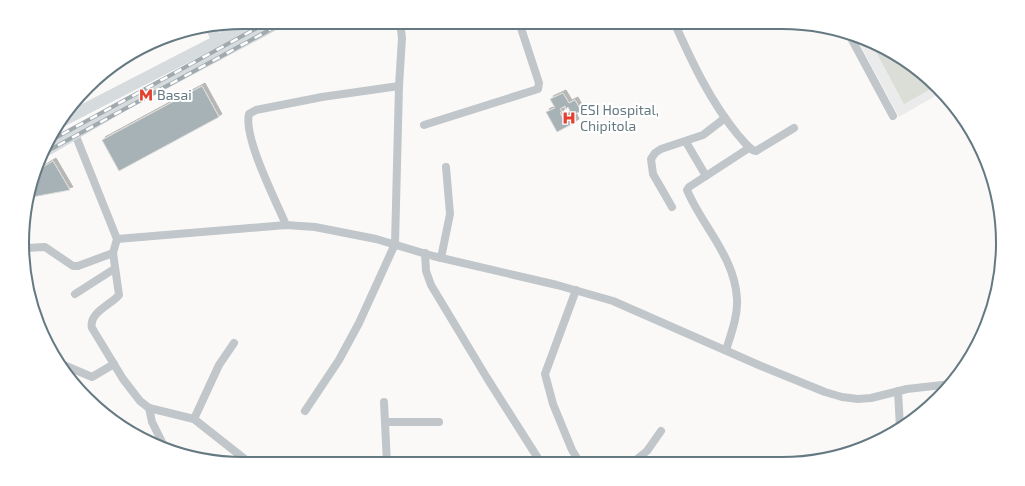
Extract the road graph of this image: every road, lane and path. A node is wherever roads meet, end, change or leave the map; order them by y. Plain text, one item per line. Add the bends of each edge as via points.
1 (241, 29) edge
2 (254, 29) edge
3 (401, 29) edge
4 (521, 29) edge
5 (677, 29) edge
6 (213, 31) edge
7 (228, 36) edge
8 (852, 41) edge
9 (220, 47) junction
10 (399, 86) junction
11 (893, 116) dead end
12 (70, 117) edge
13 (724, 118) junction
14 (424, 126) dead end
15 (794, 128) dead end
16 (75, 134) junction
17 (686, 142) junction
18 (51, 147) edge
19 (749, 148) junction
20 (446, 167) dead end
21 (706, 176) junction
22 (672, 207) dead end
23 (286, 225) junction
24 (117, 239) junction
25 (395, 244) junction
26 (29, 248) edge
27 (113, 253) junction
28 (425, 253) junction
29 (442, 258) junction
30 (114, 269) junction
31 (576, 290) junction
32 (75, 294) dead end
33 (234, 343) dead end
34 (726, 350) junction
35 (114, 364) junction
36 (69, 367) edge
37 (942, 385) edge
38 (898, 391) junction
39 (384, 402) dead end
40 (149, 408) junction
41 (305, 411) dead end
42 (194, 419) junction
43 (386, 422) junction
44 (439, 422) dead end
45 (900, 422) edge
46 (661, 431) dead end
47 (162, 441) edge
48 (242, 457) edge
49 (387, 457) edge
50 (537, 457) edge
51 (576, 457) edge
52 (640, 457) edge

1 - 7 main road
2 - 7 main road
3 - 10 street
4 - 14 street via 539,83 538,89
5 - 13 street via 705,87
6 - 9 street
7 - 9 main road
8 - 11 street
9 - 12 main road
9 - 16 main road
10 - 23 street via 322,97 256,110 249,114 250,132 257,158
10 - 25 street
13 - 17 street via 703,135
13 - 19 street
15 - 19 street via 756,150
16 - 18 main road
16 - 24 street
17 - 21 street
17 - 22 street via 661,150 651,159 653,174
19 - 21 street
20 - 29 street via 450,214
21 - 34 street via 687,190 724,255 735,286 737,309
23 - 24 street
23 - 25 street via 316,227
24 - 27 street
25 - 28 street
25 - 41 street via 359,323 339,360
26 - 27 street via 45,247 73,266
27 - 30 street
28 - 29 street
28 - 50 street via 426,271 431,285 486,378
29 - 31 street
30 - 32 street
30 - 35 street via 120,295 101,309 91,324
31 - 34 street via 613,301
31 - 51 street via 545,374 554,404
33 - 42 street via 219,365
34 - 38 street via 842,397 858,399
35 - 36 street via 92,377
35 - 40 street via 133,393
37 - 38 street
38 - 45 street
39 - 43 street
40 - 42 street
40 - 47 street via 152,422
42 - 48 street
43 - 44 street
43 - 49 street
46 - 52 street via 648,451

